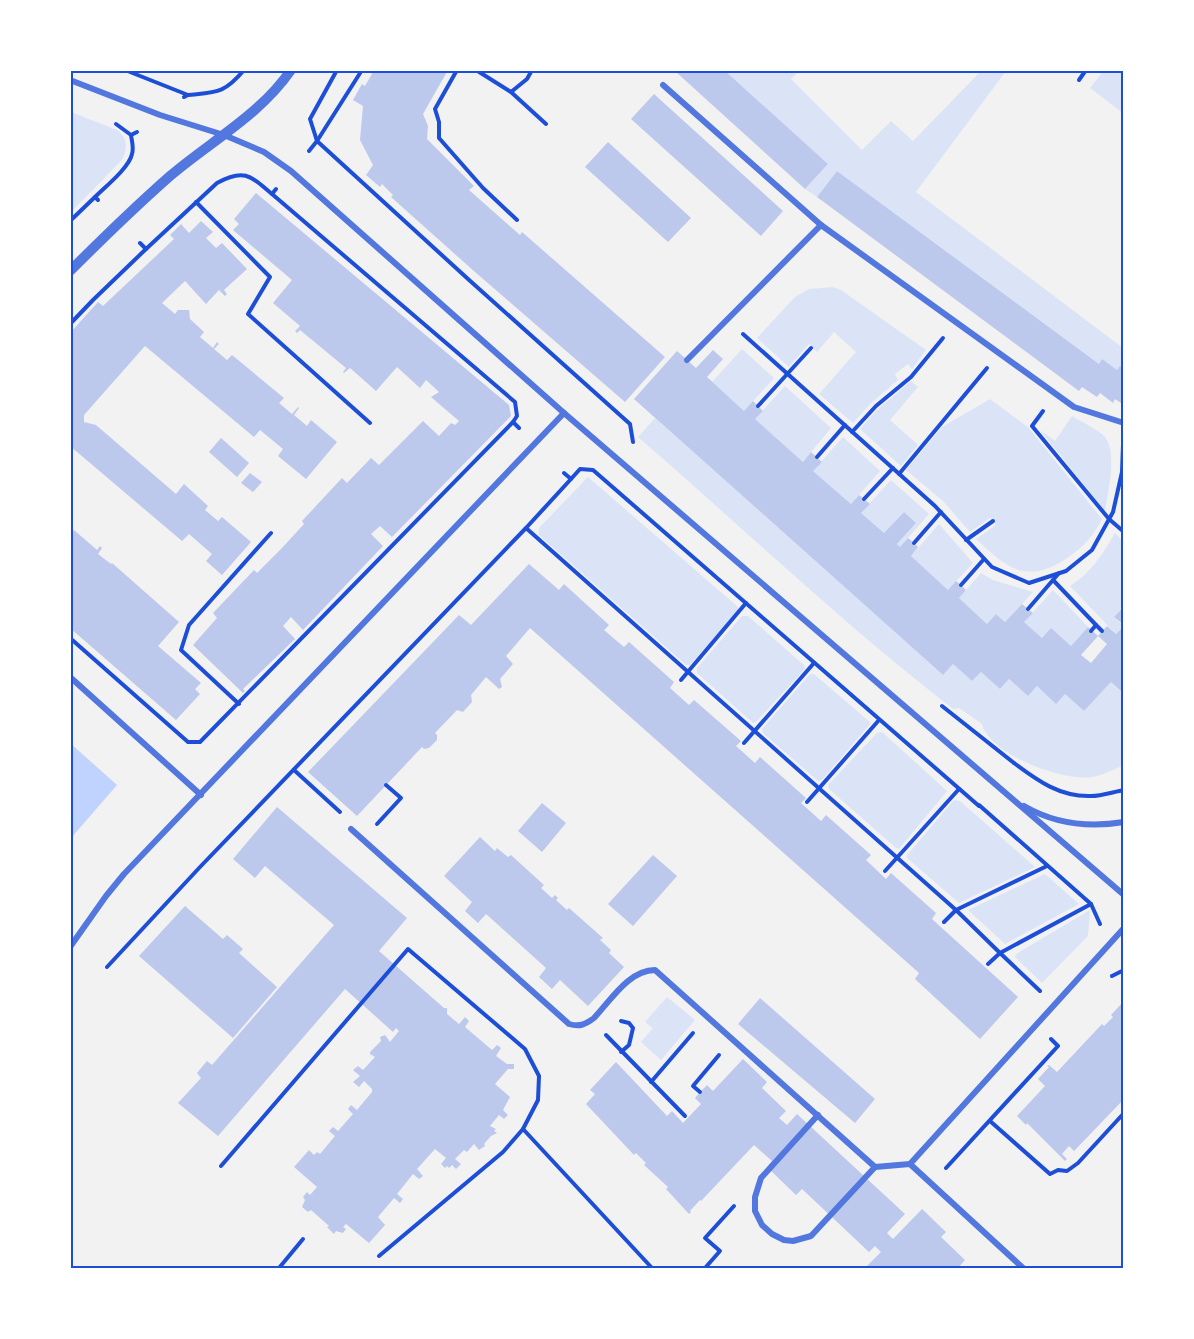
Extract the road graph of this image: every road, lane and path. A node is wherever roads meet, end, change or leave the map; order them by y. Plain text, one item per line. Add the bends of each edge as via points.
1 (125, 70) edge
2 (244, 70) edge
3 (291, 70) edge
4 (337, 70) edge
5 (362, 70) edge
6 (458, 70) edge
7 (476, 70) edge
8 (532, 70) edge
9 (1086, 70) edge
10 (70, 80) edge
11 (1079, 80) dead end
12 (663, 85) dead end
13 (511, 92) junction
14 (107, 119) dead end
15 (546, 124) dead end
16 (137, 132) dead end
17 (131, 135) junction
18 (224, 135) junction
19 (317, 141) junction
20 (309, 151) dead end
21 (276, 189) dead end
22 (272, 194) junction
23 (196, 202) junction
24 (517, 220) dead end
25 (70, 221) edge
26 (821, 225) junction
27 (140, 243) dead end
28 (147, 249) junction
29 (70, 271) edge
30 (727, 320) junction
31 (956, 322) junction
32 (70, 324) edge
33 (811, 348) dead end
34 (999, 353) junction
35 (687, 360) dead end
36 (788, 374) junction
37 (1056, 394) junction
38 (758, 406) dead end
39 (564, 412) junction
40 (513, 422) junction
41 (370, 423) dead end
42 (1124, 423) edge
43 (845, 425) junction
44 (522, 431) dead end
45 (852, 432) junction
46 (1124, 436) edge
47 (640, 448) dead end
48 (817, 458) dead end
49 (893, 468) junction
50 (564, 473) dead end
51 (899, 474) junction
52 (1122, 478) edge
53 (571, 479) junction
54 (864, 499) dead end
55 (941, 512) junction
56 (1109, 519) junction
57 (993, 521) dead end
58 (526, 528) junction
59 (1124, 532) edge
60 (271, 533) dead end
61 (966, 540) junction
62 (914, 543) dead end
63 (984, 559) junction
64 (1059, 573) junction
65 (1053, 580) junction
66 (961, 585) dead end
67 (746, 603) junction
68 (1028, 609) dead end
69 (1096, 626) junction
70 (1091, 631) dead end
71 (1102, 631) dead end
72 (70, 638) edge
73 (814, 663) junction
74 (688, 671) junction
75 (70, 677) edge
76 (681, 680) dead end
77 (239, 704) junction
78 (941, 705) dead end
79 (879, 720) junction
80 (754, 731) junction
81 (744, 744) dead end
82 (294, 770) junction
83 (386, 784) dead end
84 (820, 788) junction
85 (959, 789) junction
86 (1124, 790) edge
87 (201, 795) junction
88 (1008, 797) junction
89 (983, 800) dead end
90 (807, 802) dead end
91 (979, 806) junction
92 (342, 814) dead end
93 (1124, 822) edge
94 (351, 829) dead end
95 (362, 840) junction
96 (897, 857) junction
97 (1047, 866) junction
98 (885, 871) dead end
99 (1124, 895) edge
100 (1091, 904) junction
101 (956, 910) junction
102 (944, 922) dead end
103 (1098, 922) junction
104 (1124, 928) edge
105 (1095, 931) dead end
106 (1115, 937) junction
107 (70, 947) edge
108 (1000, 953) junction
109 (988, 964) dead end
110 (107, 967) dead end
111 (1124, 970) edge
112 (1105, 982) dead end
113 (1048, 984) dead end
114 (708, 1016) junction
115 (592, 1020) junction
116 (1058, 1030) dead end
117 (603, 1032) junction
118 (734, 1040) junction
119 (621, 1052) junction
120 (651, 1082) junction
121 (699, 1092) dead end
122 (1124, 1113) edge
123 (818, 1114) junction
124 (685, 1116) dead end
125 (990, 1121) junction
126 (523, 1129) junction
127 (910, 1164) junction
128 (221, 1166) dead end
129 (875, 1167) junction
130 (932, 1184) junction
131 (755, 1197) junction
132 (303, 1239) dead end
133 (379, 1256) dead end
134 (279, 1269) edge
135 (652, 1269) edge
136 (705, 1269) edge
137 (1023, 1269) edge

1 - 2 path via 185,96 219,92
3 - 18 street via 266,99
4 - 19 path via 310,119
5 - 19 path
6 - 24 path via 435,110 439,138
7 - 13 path
8 - 13 path
9 - 11 path
10 - 18 street
12 - 26 street
13 - 15 path
14 - 17 path
16 - 17 path
17 - 25 path via 132,157 97,199
18 - 29 street via 172,175
18 - 39 street via 264,152 291,171
19 - 20 path
19 - 47 path via 630,424 632,441
21 - 22 path
22 - 23 path via 241,174 229,176
22 - 40 path via 515,402 517,416
23 - 28 path
23 - 41 path via 270,277 248,314
26 - 30 street
26 - 31 street
27 - 28 path
28 - 32 path
30 - 35 street
30 - 36 path
31 - 34 street
31 - 45 path via 911,376
33 - 36 path
34 - 37 street
34 - 51 path
36 - 38 path
36 - 43 path
37 - 42 street via 1074,407
37 - 56 path via 1032,426
39 - 87 street
39 - 88 street
40 - 44 path
40 - 77 path
43 - 45 path
43 - 48 path
45 - 49 path
46 - 52 path
49 - 51 path
49 - 54 path
50 - 53 path
51 - 55 path
52 - 56 path
53 - 58 path
53 - 67 path via 580,469 593,470
55 - 61 path
55 - 62 path
56 - 59 path
56 - 64 path via 1092,550
57 - 61 path
58 - 74 path
58 - 82 path
60 - 77 path via 189,625 181,650
61 - 63 path
63 - 64 path via 992,567 1029,584
63 - 66 path
64 - 65 path
65 - 68 path
65 - 69 path
67 - 73 path
67 - 74 path
69 - 70 path
69 - 71 path
72 - 77 path via 188,742 200,742
73 - 79 path
73 - 80 path
74 - 76 path
74 - 80 path
75 - 87 street
78 - 86 path via 1012,765 1064,794 1091,796
79 - 84 path
79 - 85 path
80 - 81 path
80 - 84 path
82 - 92 path
82 - 110 path
83 - 95 path via 401,798
84 - 90 path
84 - 96 path
85 - 91 path
85 - 96 path
87 - 107 street via 105,896
88 - 93 street via 1055,820 1087,825
88 - 99 street
89 - 91 path
91 - 97 path
94 - 95 street
95 - 115 street via 569,1024 577,1027
96 - 98 path
96 - 101 path
97 - 100 path
97 - 101 path
100 - 103 path
100 - 108 path
101 - 102 path
101 - 108 path
103 - 105 path
103 - 106 path
104 - 106 street
106 - 127 street
108 - 109 path
108 - 113 path via 1041,992
111 - 112 path
114 - 115 street via 655,970 644,970 633,976
114 - 118 street
114 - 120 path
115 - 117 path
116 - 125 path via 1050,1039 1058,1047
117 - 119 path
117 - 119 path via 615,1022 629,1023 632,1038
118 - 121 path via 693,1086
118 - 123 street
119 - 120 path
120 - 124 path
122 - 125 path via 1078,1162 1067,1171 1050,1174
123 - 129 street
123 - 131 street via 766,1170
125 - 130 path
126 - 128 path via 538,1100 539,1076 525,1049 408,949
126 - 133 path via 503,1152
126 - 135 path
127 - 129 street
127 - 130 street
129 - 131 street via 803,1240 784,1240 772,1234 755,1211
130 - 137 street
131 - 136 path via 744,1196 705,1238 720,1251
132 - 134 path

